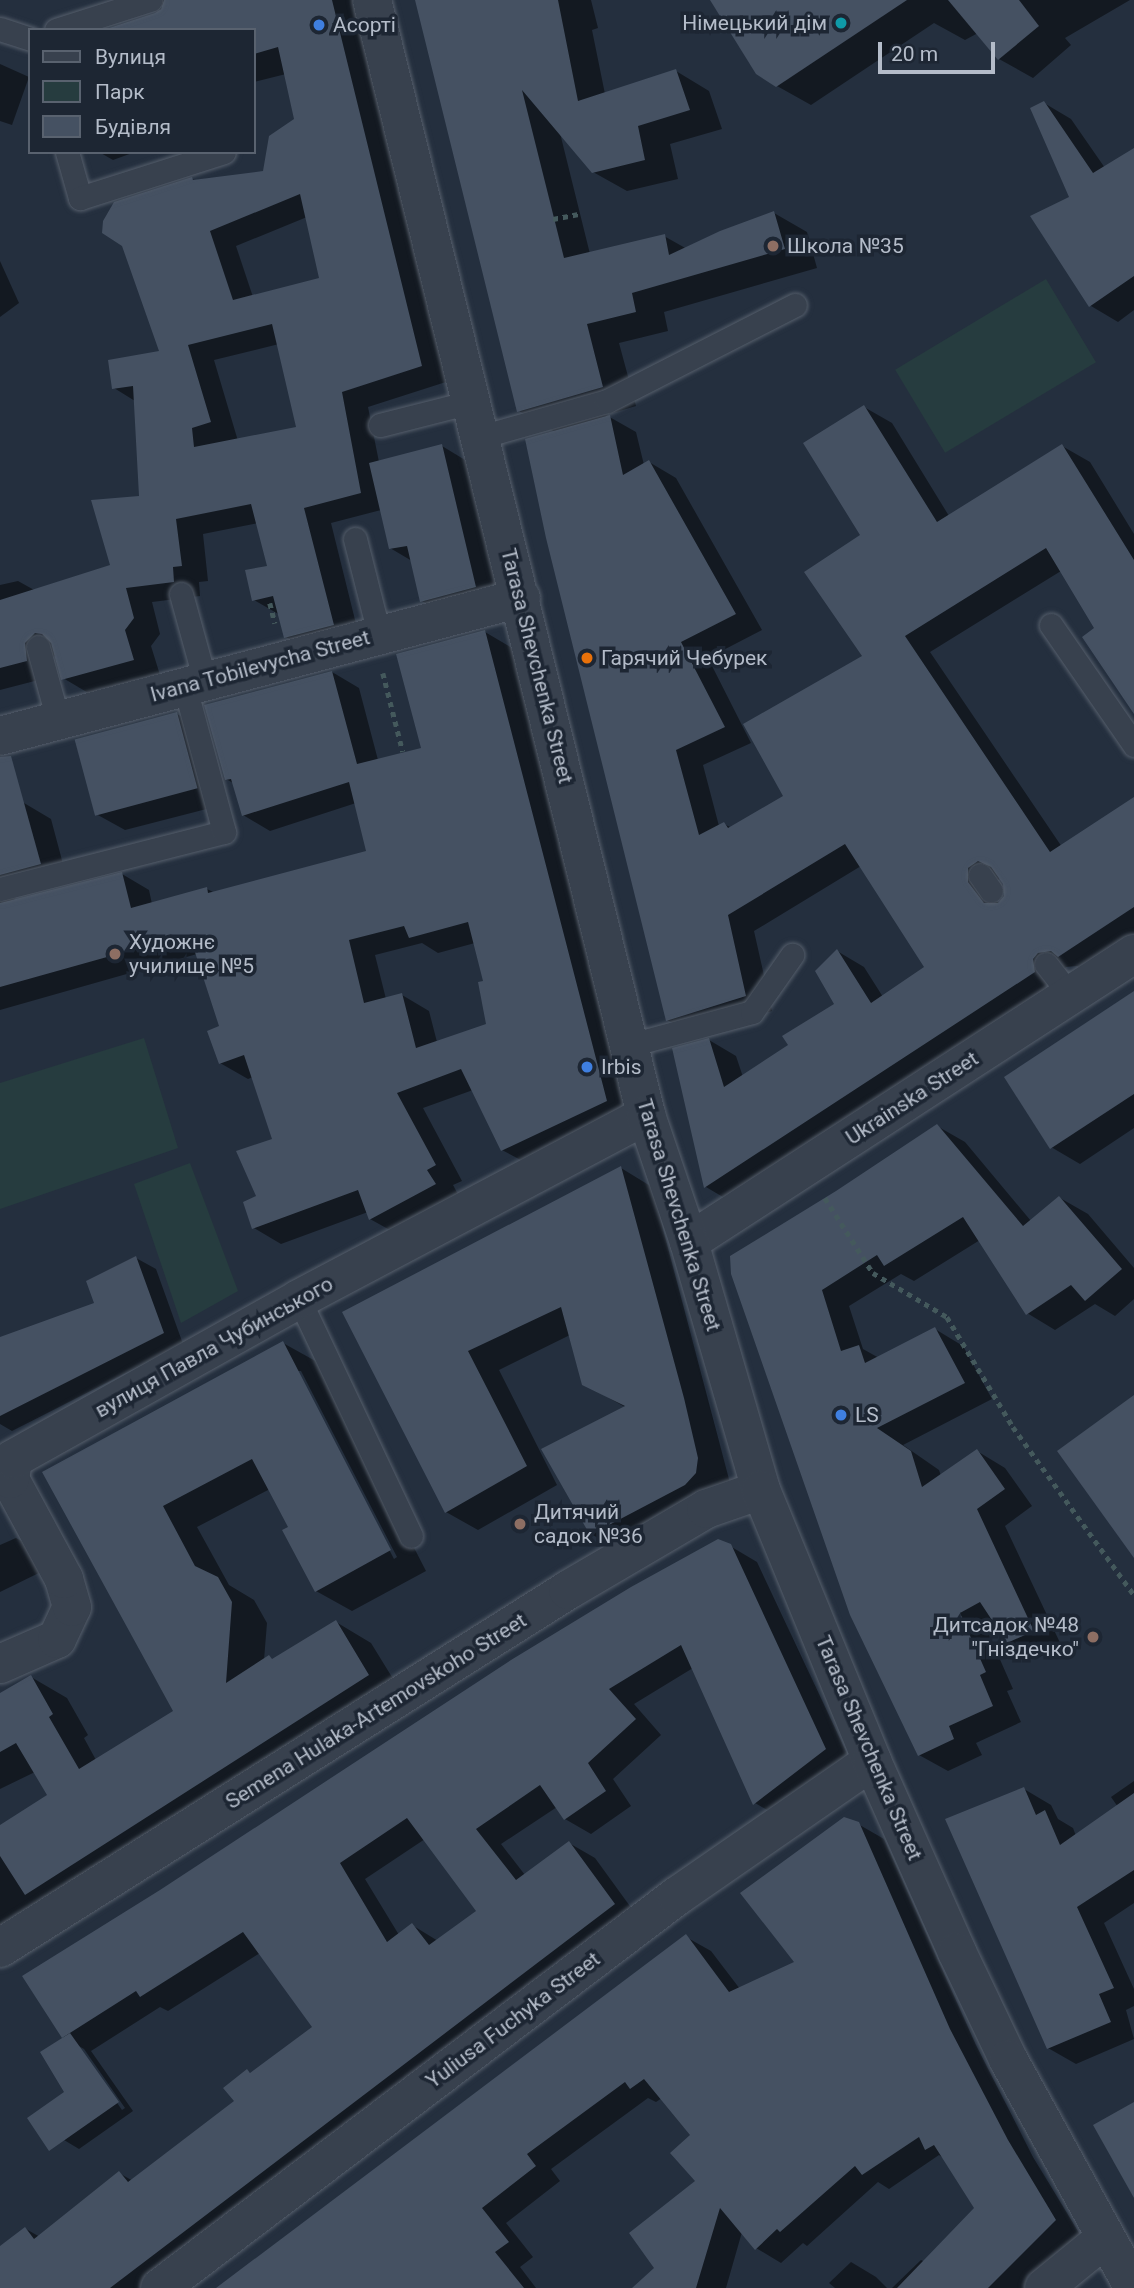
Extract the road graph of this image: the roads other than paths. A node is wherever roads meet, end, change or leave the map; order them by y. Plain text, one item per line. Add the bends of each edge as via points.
1 (150, 0) edge
2 (372, 0) edge
3 (62, 28) edge
4 (0, 29) edge
5 (28, 41) edge
6 (67, 154) edge
7 (218, 154) edge
8 (795, 304) dead end
9 (476, 420) junction
10 (380, 425) dead end
11 (355, 539) dead end
12 (181, 594) dead end
13 (521, 598) junction
14 (1051, 625) dead end
15 (379, 635) junction
16 (38, 647) dead end
17 (195, 684) junction
18 (58, 720) junction
19 (0, 736) edge
20 (1134, 745) edge
21 (0, 889) edge
22 (1134, 954) edge
23 (792, 955) dead end
24 (1046, 964) dead end
25 (1070, 995) junction
26 (630, 1045) junction
27 (646, 1115) junction
28 (690, 1242) junction
29 (299, 1299) junction
30 (761, 1490) junction
31 (411, 1535) dead end
32 (0, 1664) edge
33 (872, 1761) junction
34 (0, 1948) edge
35 (1104, 2239) junction
36 (160, 2288) edge
37 (1044, 2288) edge
38 (1134, 2288) edge

1 - 3 lane
2 - 9 street, Tarasa Shevchenka Street
4 - 5 lane
6 - 7 lane via 79,198
8 - 9 lane via 607,401
9 - 10 lane
9 - 13 street, Tarasa Shevchenka Street
11 - 15 lane
12 - 17 lane
13 - 15 street, Ivana Tobilevycha Street
13 - 26 street, Tarasa Shevchenka Street
14 - 20 lane
15 - 17 street, Ivana Tobilevycha Street
16 - 18 lane
17 - 18 street, Ivana Tobilevycha Street
17 - 21 lane via 225,832
18 - 19 street, Ivana Tobilevycha Street
22 - 25 street, Ukrainska Street
23 - 26 lane via 752,1012
24 - 25 lane
25 - 28 street, Ukrainska Street
26 - 27 street, Tarasa Shevchenka Street
27 - 28 street, Tarasa Shevchenka Street
27 - 29 street, вулиця Павла Чубинського
28 - 30 street, Tarasa Shevchenka Street
29 - 31 lane
29 - 32 street, вулиця Павла Чубинського via 13,1459 10,1479 64,1578 72,1607 57,1639
30 - 33 street, Tarasa Shevchenka Street
30 - 34 street, Semena Hulaka-Artemovskoho Street via 706,1509 568,1590
33 - 35 street, Tarasa Shevchenka Street via 1008,2059
33 - 36 street, Yuliusa Fuchyka Street via 666,1904
35 - 37 street
35 - 38 street, Tarasa Shevchenka Street

